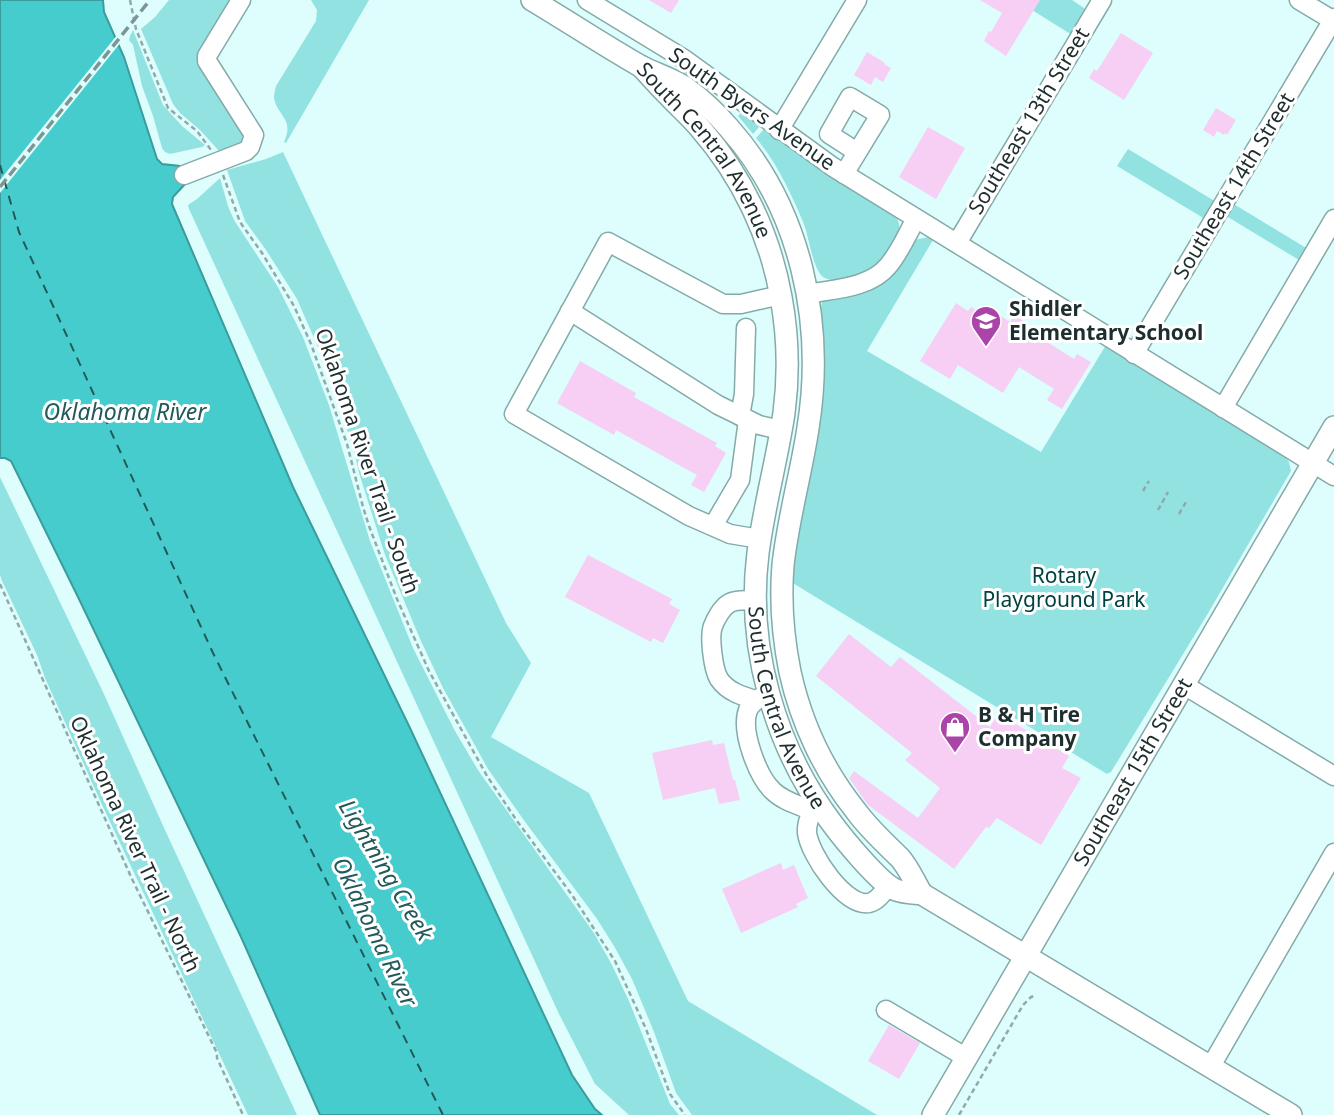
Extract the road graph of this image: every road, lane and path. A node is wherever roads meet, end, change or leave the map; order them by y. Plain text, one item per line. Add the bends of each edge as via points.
1 (130, 0) edge
2 (241, 0) edge
3 (532, 0) edge
4 (587, 0) edge
5 (857, 0) edge
6 (1102, 0) edge
7 (1299, 0) edge
8 (609, 6) edge
9 (1334, 20) edge
10 (642, 66) junction
11 (779, 130) junction
12 (858, 152) dead end
13 (218, 162) junction
14 (844, 174) junction
15 (184, 175) dead end
16 (916, 219) junction
17 (1334, 219) edge
18 (957, 243) junction
19 (808, 294) junction
20 (781, 295) junction
21 (570, 311) junction
22 (746, 328) dead end
23 (1134, 354) junction
24 (1223, 408) junction
25 (744, 418) junction
26 (1334, 427) edge
27 (781, 430) junction
28 (1313, 463) junction
29 (772, 475) junction
30 (1334, 476) edge
31 (798, 480) junction
32 (1149, 481) dead end
33 (1143, 491) dead end
34 (1168, 492) dead end
35 (1186, 502) dead end
36 (1158, 510) dead end
37 (1179, 514) dead end
38 (713, 526) junction
39 (760, 539) junction
40 (0, 584) edge
41 (755, 600) junction
42 (1184, 685) junction
43 (762, 696) junction
44 (815, 743) junction
45 (790, 753) junction
46 (1334, 776) edge
47 (814, 806) junction
48 (1334, 853) edge
49 (889, 885) junction
50 (922, 894) junction
51 (1026, 956) junction
52 (1034, 996) dead end
53 (886, 1010) dead end
54 (967, 1058) junction
55 (1210, 1066) junction
56 (243, 1115) edge
57 (685, 1115) edge
58 (933, 1115) edge
59 (959, 1115) edge
60 (1290, 1115) edge

1 - 13 path, Oklahoma River Trail - South via 136,29 168,107 197,131
2 - 13 street via 206,61 254,135 246,151
3 - 10 main road
4 - 8 street, South Byers Avenue
5 - 11 street
6 - 18 street, Southeast 13th Street
7 - 9 street
8 - 11 street, South Byers Avenue
9 - 23 street, Southeast 14th Street
10 - 19 main road, South Central Avenue via 704,103 755,160 789,228
10 - 20 main road, South Central Avenue via 700,128 735,176 762,230
11 - 14 street, South Byers Avenue
12 - 14 street
13 - 15 street
13 - 57 path, Oklahoma River Trail - South via 240,222 290,299 311,345 347,444 369,526 429,671 487,776 610,952 670,1094
14 - 16 street, South Byers Avenue
16 - 18 street, South Byers Avenue
16 - 19 street via 880,274 863,283
17 - 24 street
18 - 23 street, South Byers Avenue
19 - 31 main road, South Central Avenue via 813,379
20 - 21 street via 723,304 608,242
20 - 27 main road, South Central Avenue via 787,366
21 - 25 street
21 - 38 street via 514,414
22 - 25 street
23 - 24 street, South Byers Avenue
24 - 28 street, South Byers Avenue
25 - 27 street
25 - 38 street via 740,480
26 - 28 main road, Southeast 15th Street
27 - 29 main road, South Central Avenue
28 - 30 street, South Byers Avenue
28 - 42 main road, Southeast 15th Street
29 - 31 street
29 - 39 main road, South Central Avenue
31 - 44 main road, South Central Avenue via 786,546 782,610 791,675
32 - 33 path
34 - 36 path
35 - 37 path
38 - 39 street
39 - 41 main road, South Central Avenue
40 - 56 path, Oklahoma River Trail - North
41 - 43 main road, South Central Avenue
41 - 43 street via 727,604 712,628 712,641 719,679 736,695
42 - 46 street
42 - 51 main road, Southeast 15th Street
43 - 45 main road, South Central Avenue
43 - 47 street via 749,709 746,722 762,778 788,801
44 - 45 street
44 - 50 main road, South Central Avenue via 844,795 902,860
45 - 47 main road, South Central Avenue
47 - 49 main road, South Central Avenue
47 - 49 street via 807,833 814,854 847,895 867,904
48 - 55 street
49 - 50 main road, South Central Avenue
50 - 51 main road, South Central Avenue
51 - 54 main road, Southeast 15th Street
51 - 55 main road, South Central Avenue
52 - 59 path via 1023,1005
53 - 54 street
54 - 58 main road, Southeast 15th Street
55 - 60 main road, South Central Avenue

